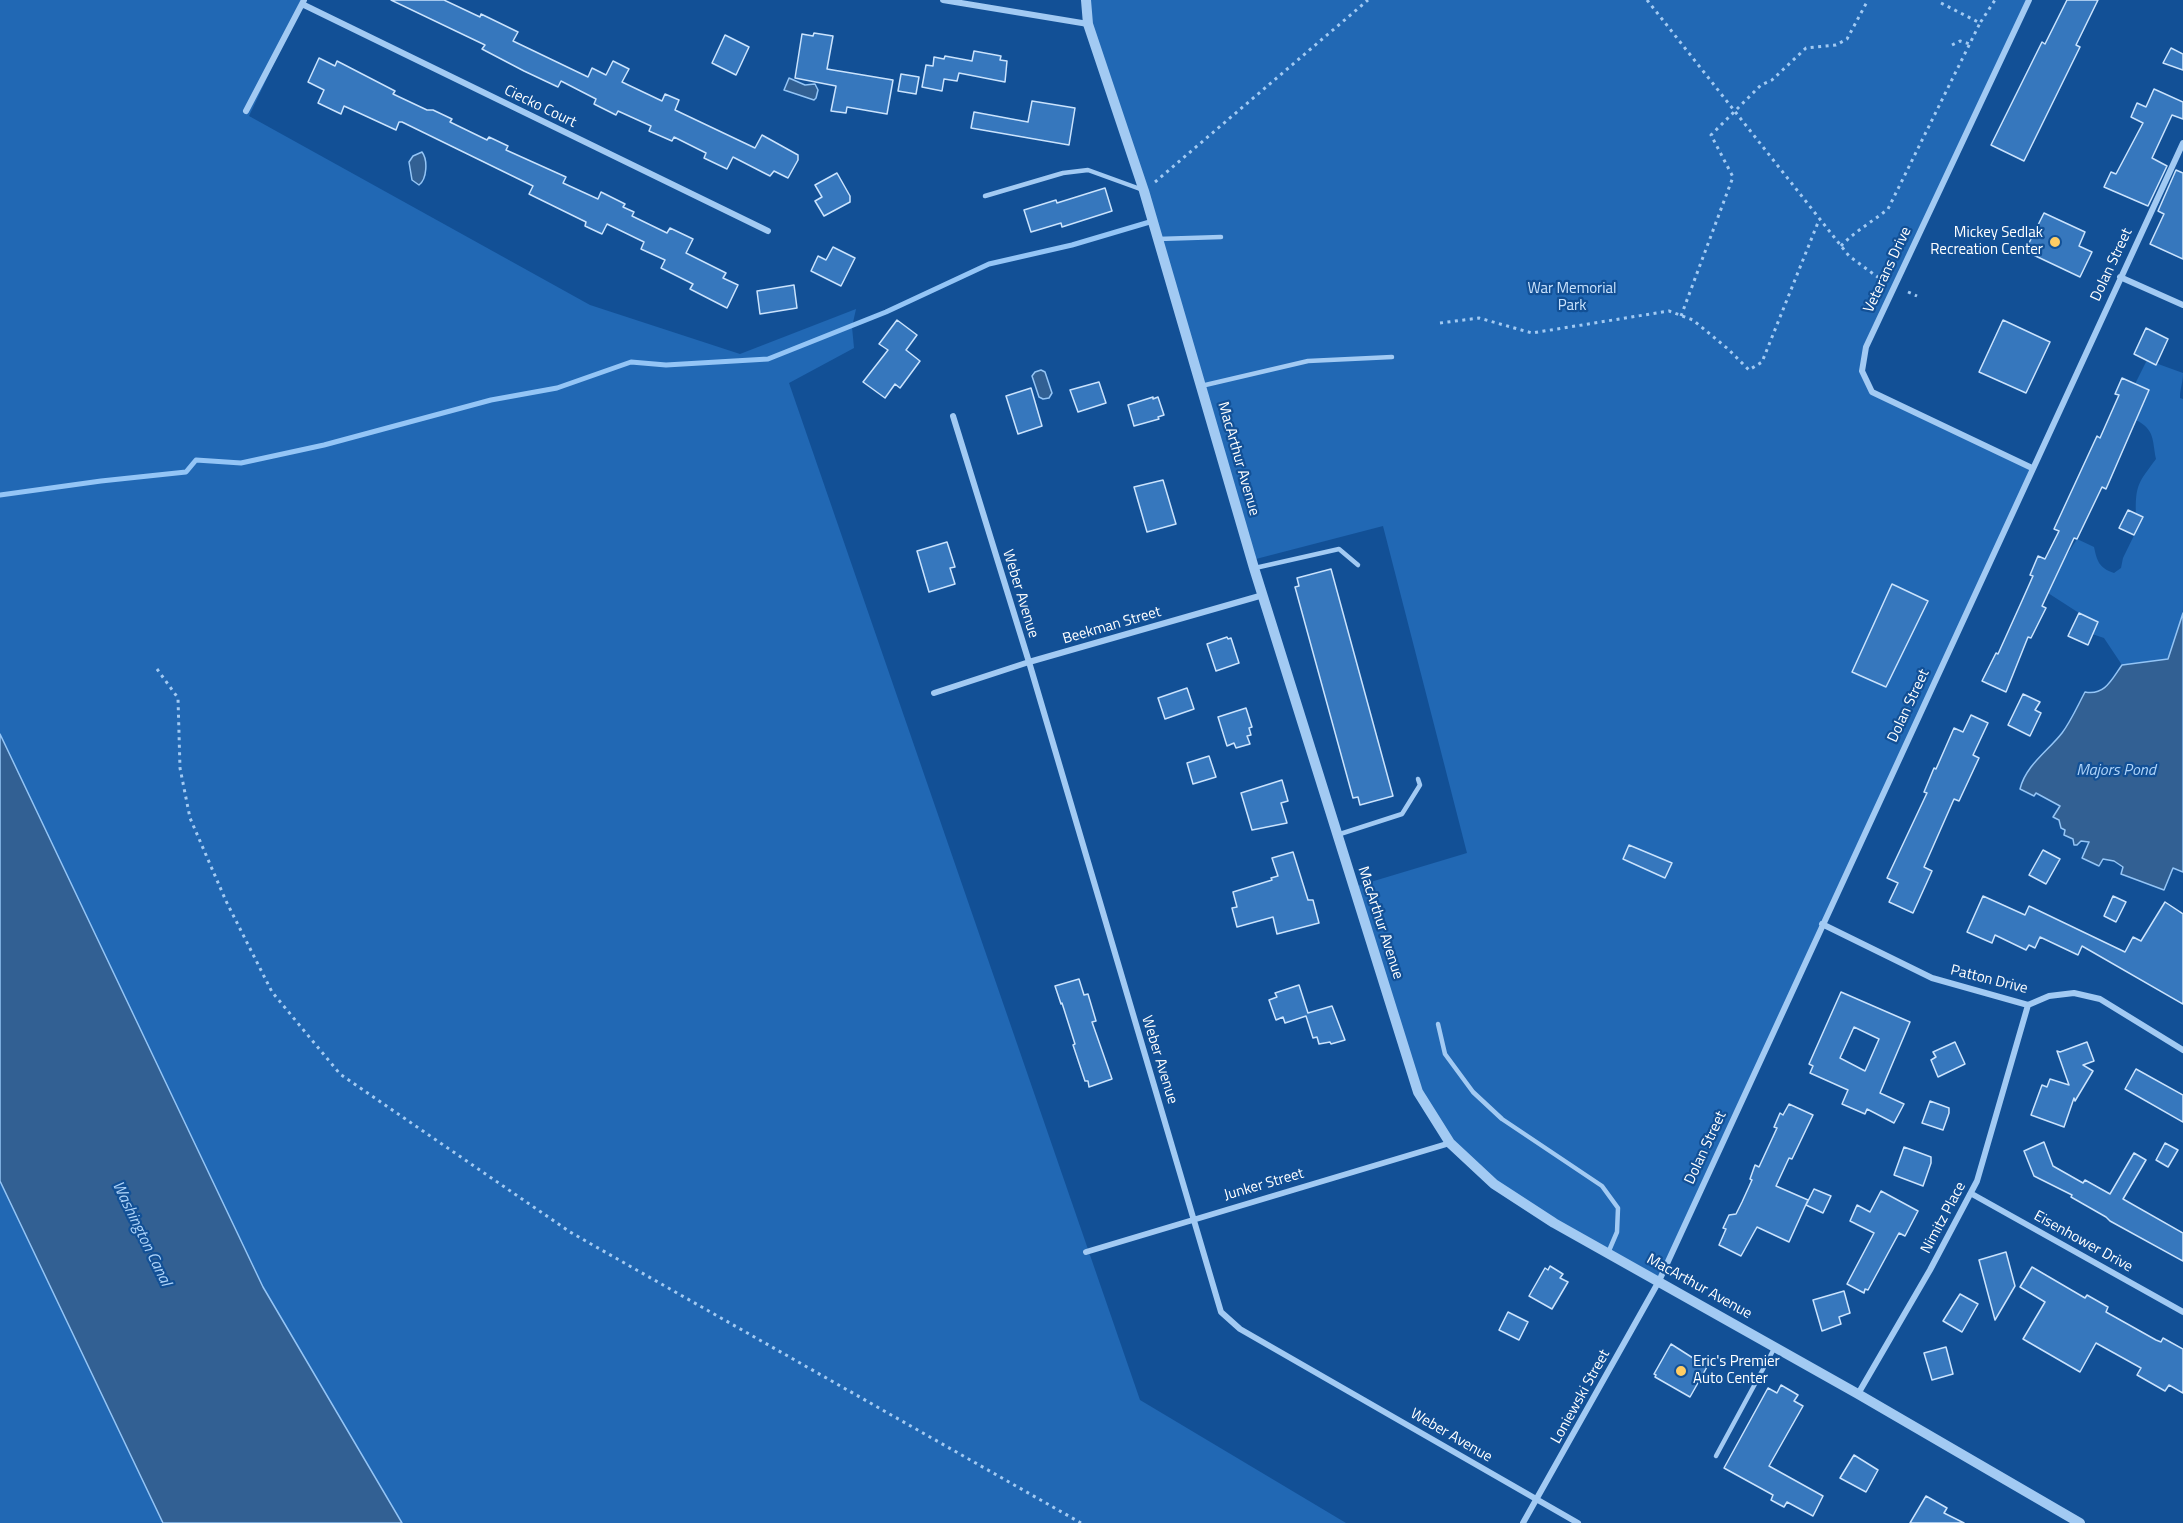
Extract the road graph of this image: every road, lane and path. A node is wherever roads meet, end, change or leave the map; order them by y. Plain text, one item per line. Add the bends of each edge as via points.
1 (943, 0) edge
2 (1086, 0) edge
3 (1368, 0) edge
4 (1647, 0) edge
5 (1868, 0) edge
6 (1995, 0) edge
7 (2029, 0) edge
8 (303, 2) edge
9 (1941, 3) dead end
10 (1980, 23) junction
11 (1088, 24) junction
12 (1970, 44) junction
13 (1952, 45) dead end
14 (246, 111) dead end
15 (1734, 112) junction
16 (2183, 143) edge
17 (1144, 191) junction
18 (985, 196) dead end
19 (1819, 220) junction
20 (768, 231) dead end
21 (1221, 237) dead end
22 (1158, 239) junction
23 (1841, 246) junction
24 (2120, 277) junction
25 (1883, 280) dead end
26 (1908, 292) dead end
27 (1917, 296) dead end
28 (2183, 305) edge
29 (1681, 316) junction
30 (1440, 323) dead end
31 (1392, 357) dead end
32 (1201, 386) junction
33 (953, 416) dead end
34 (2032, 468) junction
35 (1358, 565) dead end
36 (1254, 568) junction
37 (1263, 596) junction
38 (1029, 662) junction
39 (157, 669) dead end
40 (934, 693) dead end
41 (1418, 779) dead end
42 (1337, 835) junction
43 (1822, 924) junction
44 (2028, 1005) junction
45 (1438, 1024) dead end
46 (2183, 1050) edge
47 (1450, 1143) junction
48 (1972, 1194) junction
49 (1193, 1218) junction
50 (1086, 1252) dead end
51 (1608, 1253) junction
52 (1659, 1281) junction
53 (2183, 1312) edge
54 (1775, 1347) junction
55 (1858, 1394) junction
56 (1716, 1456) dead end
57 (1537, 1499) junction
58 (1081, 1523) edge
59 (1522, 1523) edge
60 (1578, 1523) edge
61 (2080, 1523) edge

1 - 11 street
2 - 11 street, MacArthur Avenue
3 - 17 path
4 - 15 path
5 - 15 path via 1847,39 1836,45 1806,48
6 - 10 path
7 - 34 street, Veterans Drive via 1866,347 1862,371 1872,392
8 - 14 street
8 - 20 street, Ciecko Court
9 - 10 path
10 - 12 path
11 - 17 street, MacArthur Avenue
12 - 13 path via 1960,41
12 - 23 path via 1887,209
15 - 19 path
15 - 29 path via 1711,135 1733,177
16 - 24 street, Dolan Street
17 - 18 lane via 1088,170 1063,173
17 - 22 street, MacArthur Avenue
19 - 23 path
19 - 29 path via 1762,362 1749,370 1693,320
21 - 22 lane
22 - 32 street, MacArthur Avenue
23 - 25 path
24 - 28 street
24 - 34 street, Dolan Street
26 - 27 path
29 - 30 path via 1669,311 1532,333 1479,318
31 - 32 lane via 1308,361
32 - 36 street, MacArthur Avenue
33 - 38 street, Weber Avenue
34 - 43 street, Dolan Street
35 - 36 lane via 1340,549
36 - 37 street, MacArthur Avenue
37 - 38 street, Beekman Street
37 - 42 street, MacArthur Avenue
38 - 40 street, Beekman Street
38 - 49 street, Weber Avenue
39 - 58 path via 178,698 180,768 190,818 226,901 272,992 340,1074 570,1232
41 - 42 lane via 1420,785 1402,814
42 - 47 street, MacArthur Avenue via 1418,1092
43 - 44 street, Patton Drive via 1932,978
43 - 52 street, Dolan Street
44 - 46 street, Patton Drive via 2049,996 2074,993 2100,999
44 - 48 street, Nimitz Place
45 - 51 lane via 1445,1054 1473,1092 1502,1119 1608,1193 1618,1208 1617,1232
47 - 49 street, Junker Street
47 - 51 street, MacArthur Avenue via 1494,1184
48 - 53 street, Eisenhower Drive
48 - 55 street, Nimitz Place
49 - 50 street, Junker Street
49 - 57 street, Weber Avenue via 1221,1312 1240,1329
51 - 52 street, MacArthur Avenue
52 - 54 street, MacArthur Avenue
52 - 57 street, Loniewski Street
54 - 55 street, MacArthur Avenue
54 - 56 lane
55 - 61 street, MacArthur Avenue
57 - 59 street, Loniewski Street
57 - 60 street, Weber Avenue

